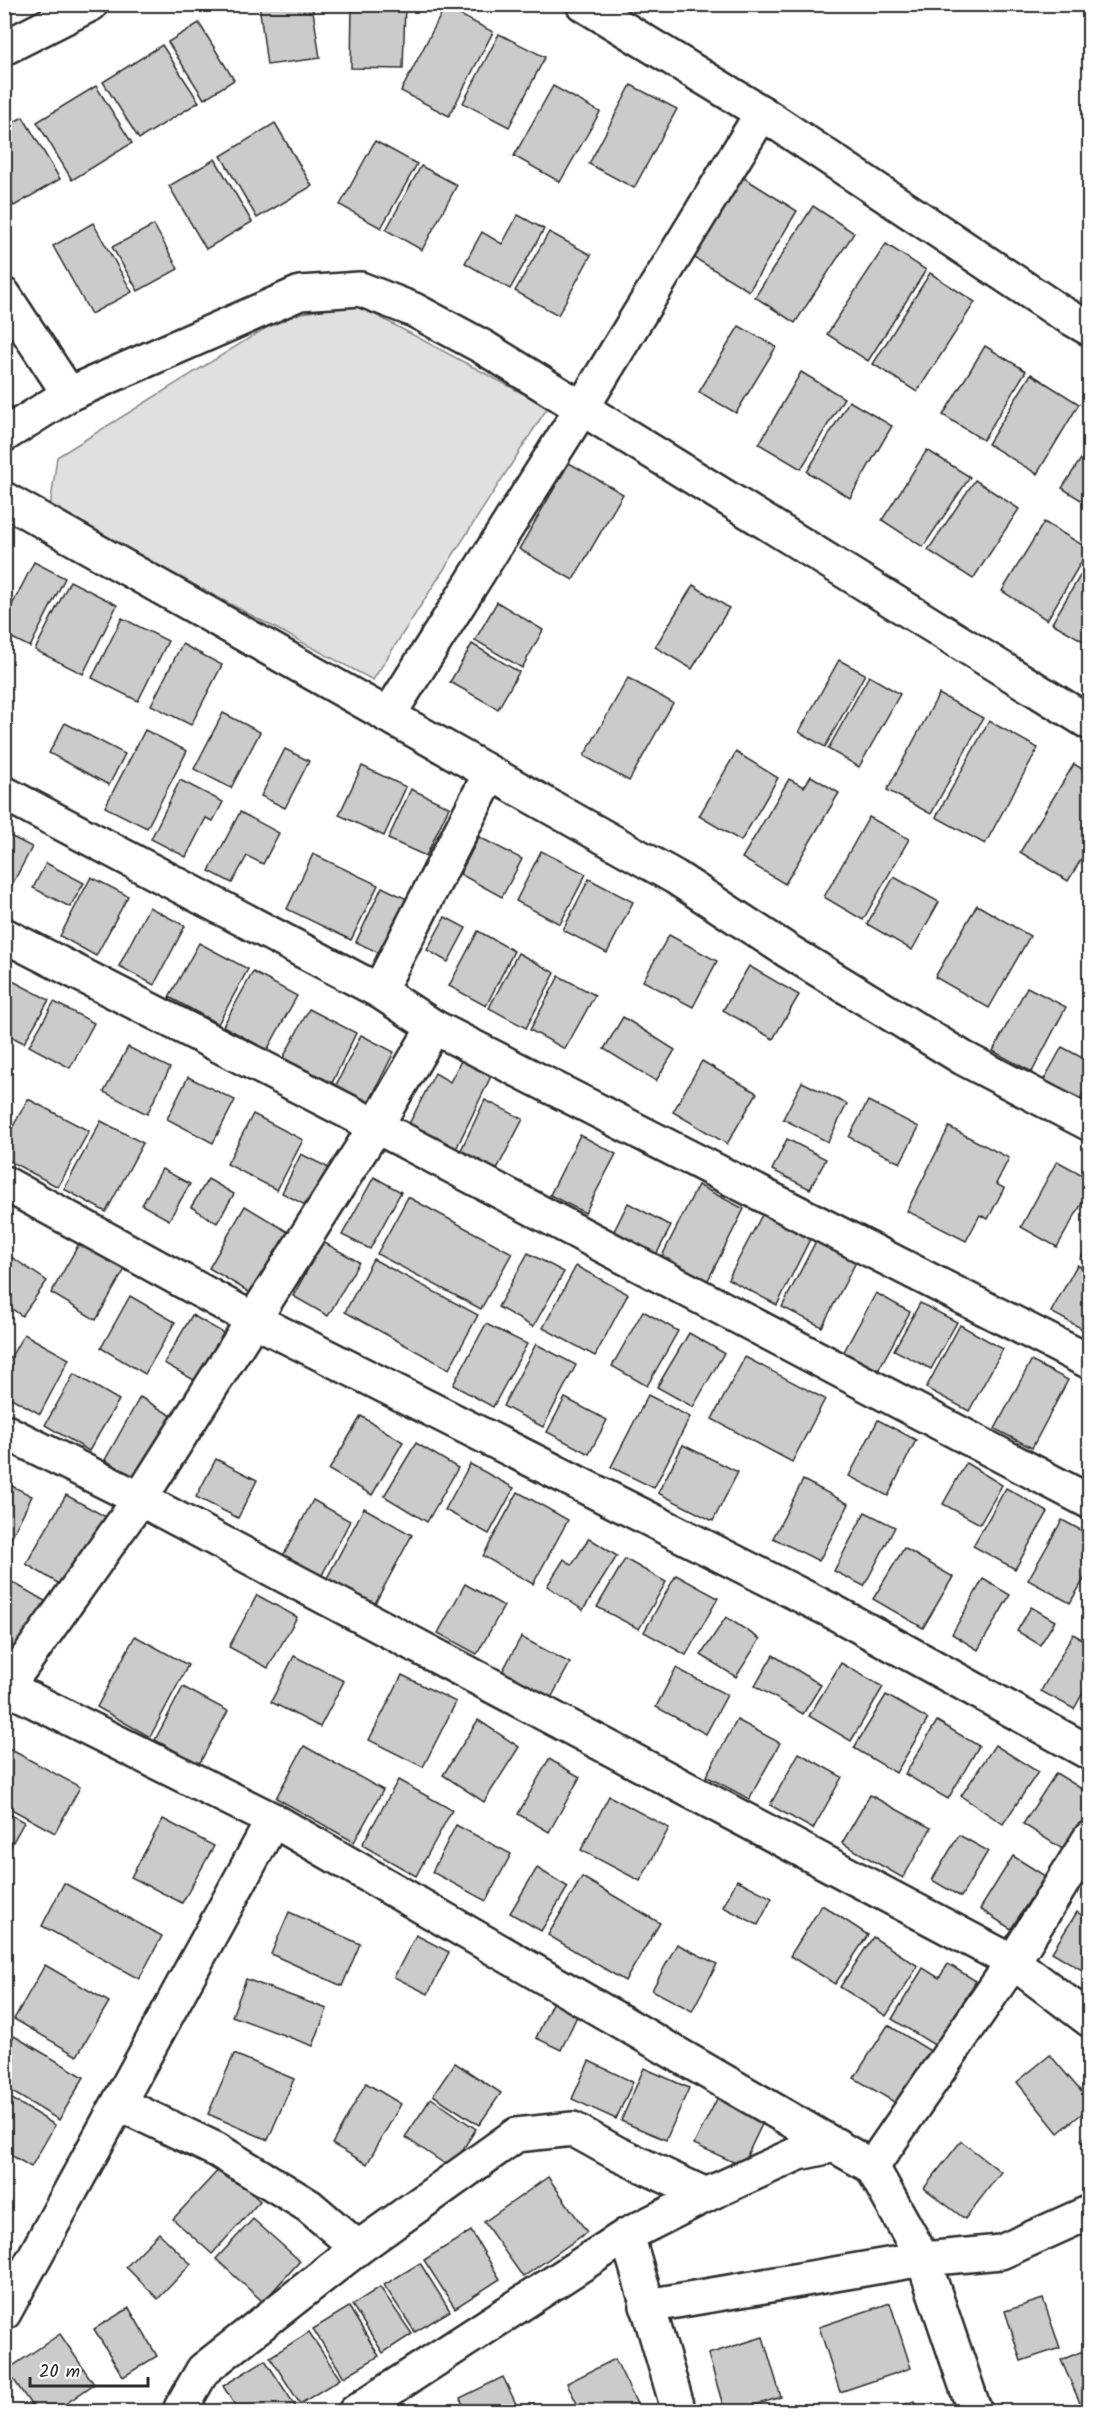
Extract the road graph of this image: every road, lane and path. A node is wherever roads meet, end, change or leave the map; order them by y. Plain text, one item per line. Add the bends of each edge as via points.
1 (91, 4) edge
2 (583, 4) edge
3 (4, 48) edge
4 (762, 113) junction
5 (4, 295) edge
6 (1089, 329) edge
7 (69, 394) junction
8 (582, 408) junction
9 (4, 435) edge
10 (4, 499) edge
11 (388, 716) junction
12 (1089, 723) edge
13 (490, 774) junction
14 (4, 793) edge
15 (4, 935) edge
16 (379, 992) junction
17 (434, 1027) junction
18 (1089, 1124) edge
19 (376, 1126) junction
20 (4, 1183) edge
21 (254, 1320) junction
22 (1089, 1362) edge
23 (4, 1431) edge
24 (140, 1499) junction
25 (1089, 1502) edge
26 (6, 1688) edge
27 (1089, 1753) edge
28 (273, 1820) junction
29 (1089, 1838) edge
30 (1013, 1962) junction
31 (1089, 2020) edge
32 (120, 2104) junction
33 (836, 2145) junction
34 (872, 2167) junction
35 (706, 2195) junction
36 (1089, 2212) edge
37 (627, 2235) junction
38 (358, 2248) junction
39 (922, 2259) junction
40 (647, 2306) junction
41 (4, 2313) edge
42 (182, 2412) edge
43 (355, 2412) edge
44 (680, 2412) edge
45 (975, 2412) edge

1 - 3 street
2 - 4 street
4 - 6 street
4 - 8 street
5 - 7 street
7 - 8 street via 300,293 360,289 414,310 483,346
7 - 9 street
8 - 11 street
8 - 12 street
10 - 11 street
11 - 13 street
13 - 16 street
13 - 18 street via 675,877 963,1058
14 - 16 street
15 - 19 street
16 - 17 street
17 - 19 street
17 - 22 street
19 - 21 street
19 - 25 street
20 - 21 street
21 - 24 street
21 - 27 street via 831,1611
23 - 24 street
24 - 26 street
24 - 30 street
26 - 28 street
28 - 32 street
28 - 33 street
29 - 30 street
30 - 31 street
30 - 34 street
32 - 38 street via 217,2150 309,2206
32 - 41 street
33 - 34 street
33 - 35 street via 800,2153
34 - 39 street
35 - 37 street
35 - 38 street via 573,2129 516,2135
36 - 39 street via 1001,2252
37 - 40 street
37 - 43 street
38 - 42 street via 203,2370
39 - 40 street
39 - 45 street
40 - 44 street

